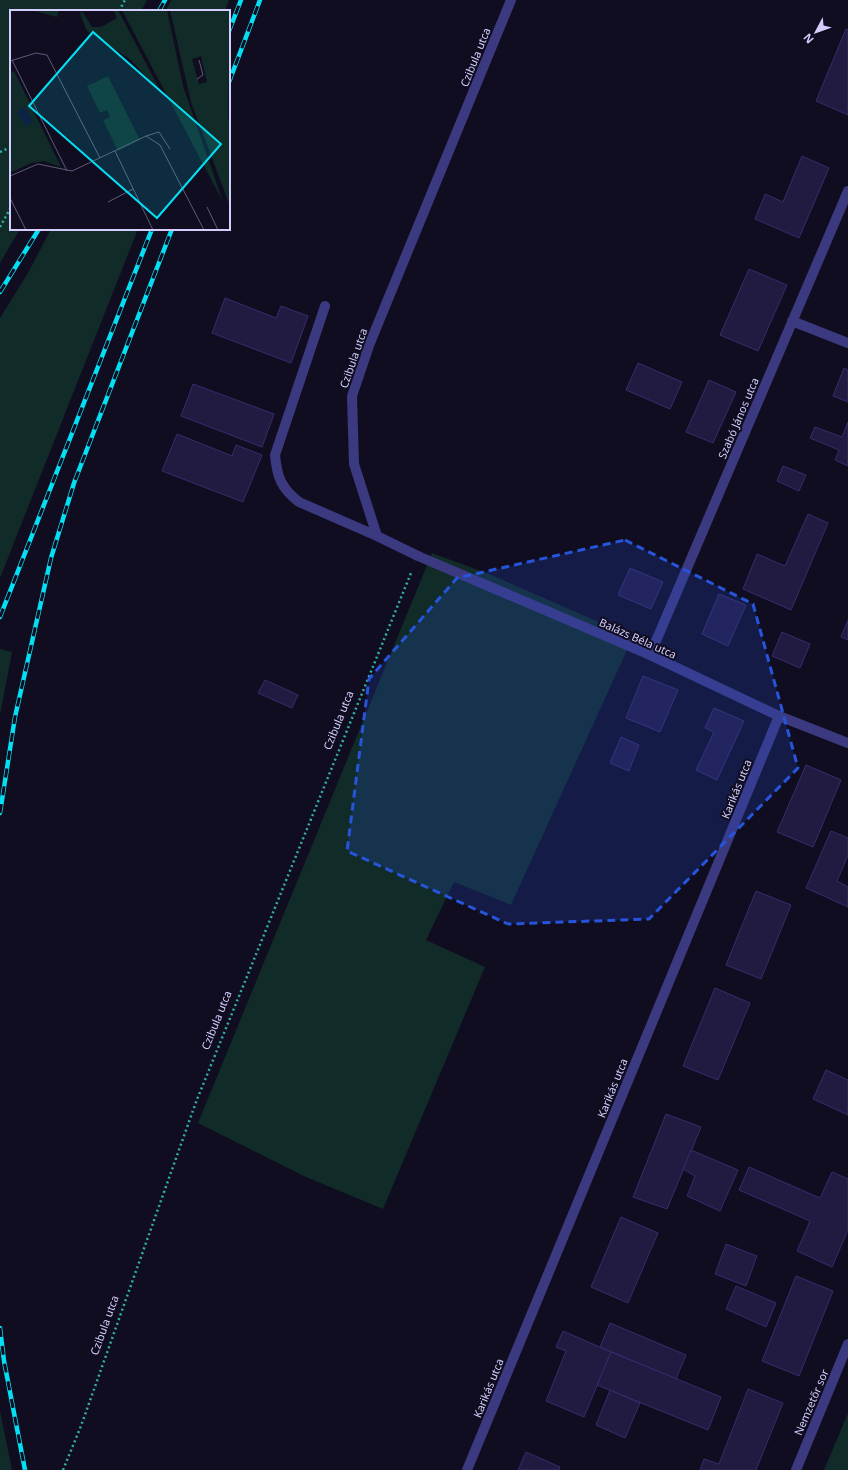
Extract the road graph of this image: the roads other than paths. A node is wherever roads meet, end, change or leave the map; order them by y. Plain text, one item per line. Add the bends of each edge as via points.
1 (511, 0) edge
2 (848, 191) edge
3 (325, 306) dead end
4 (792, 321) junction
5 (848, 343) edge
6 (377, 536) junction
7 (650, 655) junction
8 (779, 716) junction
9 (848, 743) edge
10 (848, 1344) edge
11 (467, 1470) edge
12 (796, 1470) edge

1 - 6 street, Czibula utca via 370,343 352,396 354,464
2 - 4 street, Szabó János utca
3 - 6 street via 275,455 276,469 289,494 299,502
4 - 5 street
4 - 7 street, Szabó János utca
6 - 7 street, Balázs Béla utca
7 - 8 street, Balázs Béla utca
8 - 9 street, Balázs Béla utca
8 - 11 street, Karikás utca
10 - 12 street, Nemzetőr sor

